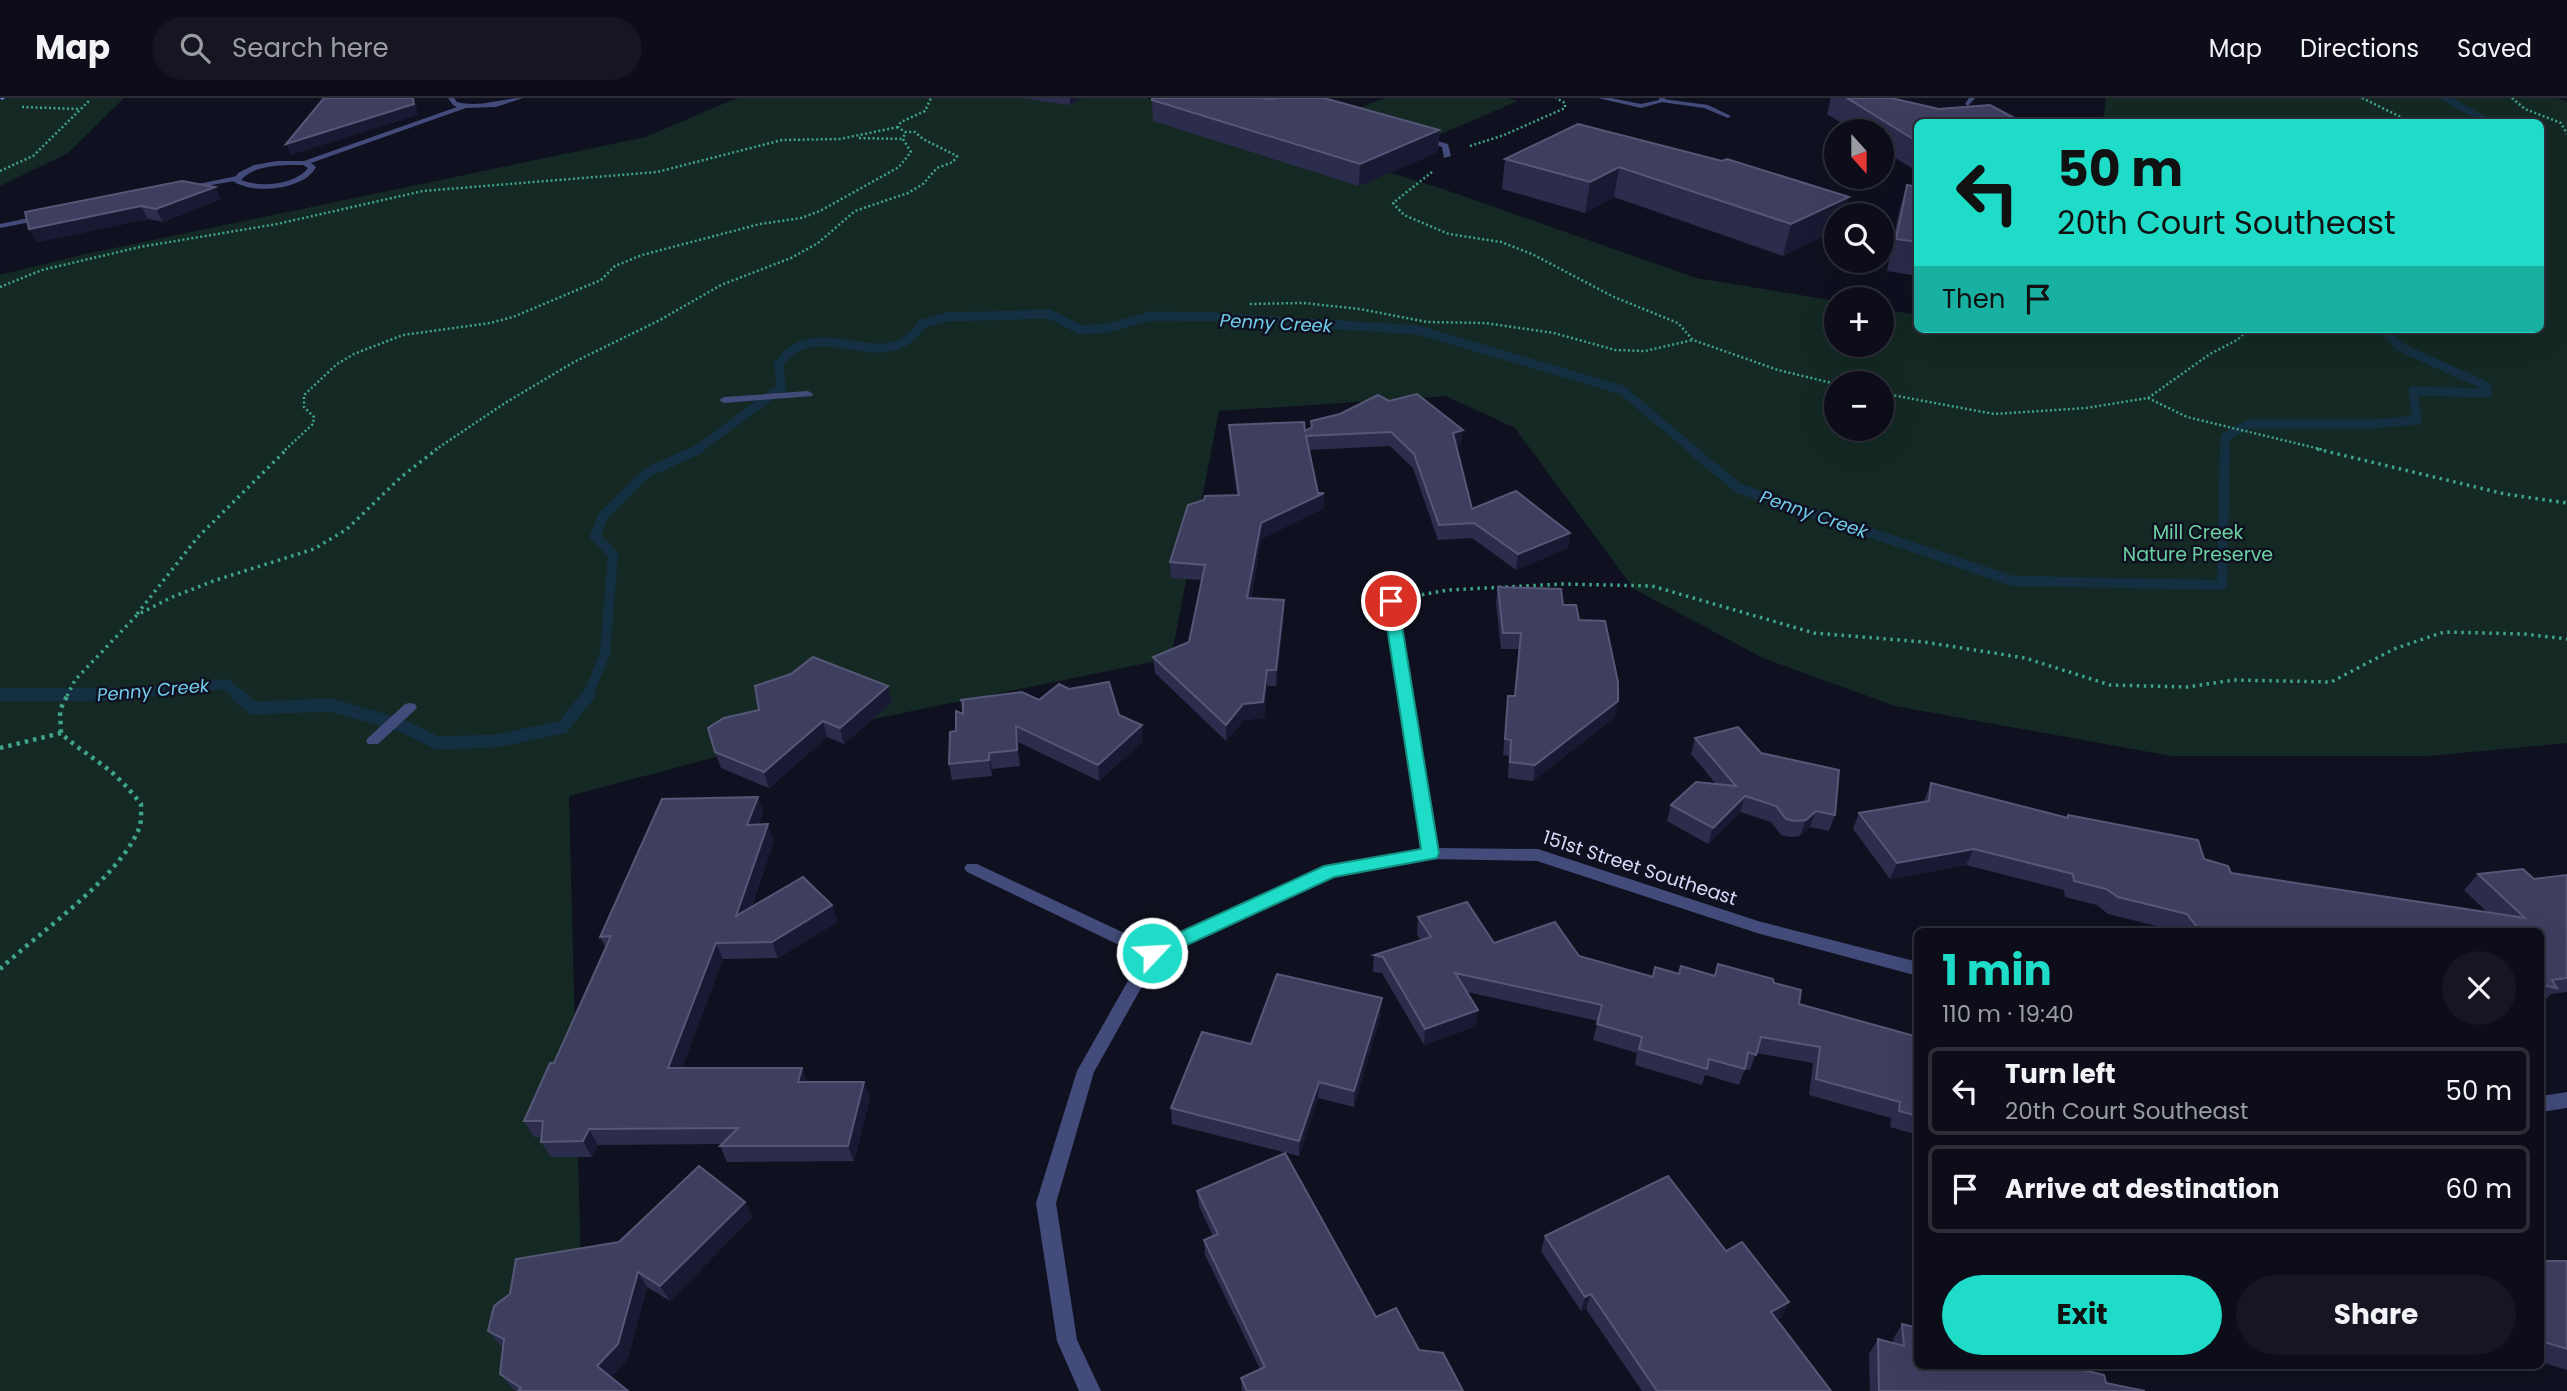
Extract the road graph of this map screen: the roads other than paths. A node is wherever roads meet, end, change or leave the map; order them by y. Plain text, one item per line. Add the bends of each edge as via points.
1 (451, 98) edge
2 (520, 98) edge
3 (1601, 98) edge
4 (1663, 100) edge
5 (465, 106) junction
6 (1412, 135) edge
7 (1447, 156) road end
8 (305, 163) junction
9 (237, 177) junction
10 (171, 191) edge
11 (53, 215) edge
12 (0, 226) edge
13 (808, 394) dead end
14 (724, 400) dead end
15 (1391, 601) road end
16 (410, 707) dead end
17 (373, 740) dead end
18 (1431, 853) junction
19 (972, 868) dead end
20 (1152, 953) junction
21 (1914, 968) edge
22 (2567, 1100) edge
23 (2544, 1104) edge
24 (1090, 1391) edge

1 - 5 street
2 - 5 street via 497,105
3 - 4 street via 1641,107
4 - 4 street via 1710,116 1728,116 1699,105
5 - 8 street
6 - 7 street via 1437,141 1445,146
8 - 9 street via 272,163
8 - 9 street via 312,167 309,173 287,182 248,186 240,184
9 - 10 street
11 - 12 street
13 - 14 street
15 - 18 street
16 - 17 street
18 - 20 street, 151st Street Southeast via 1330,871
18 - 21 street, 151st Street Southeast via 1538,855 1757,927
19 - 20 street
20 - 24 street via 1086,1071 1046,1203 1068,1341
22 - 23 street

